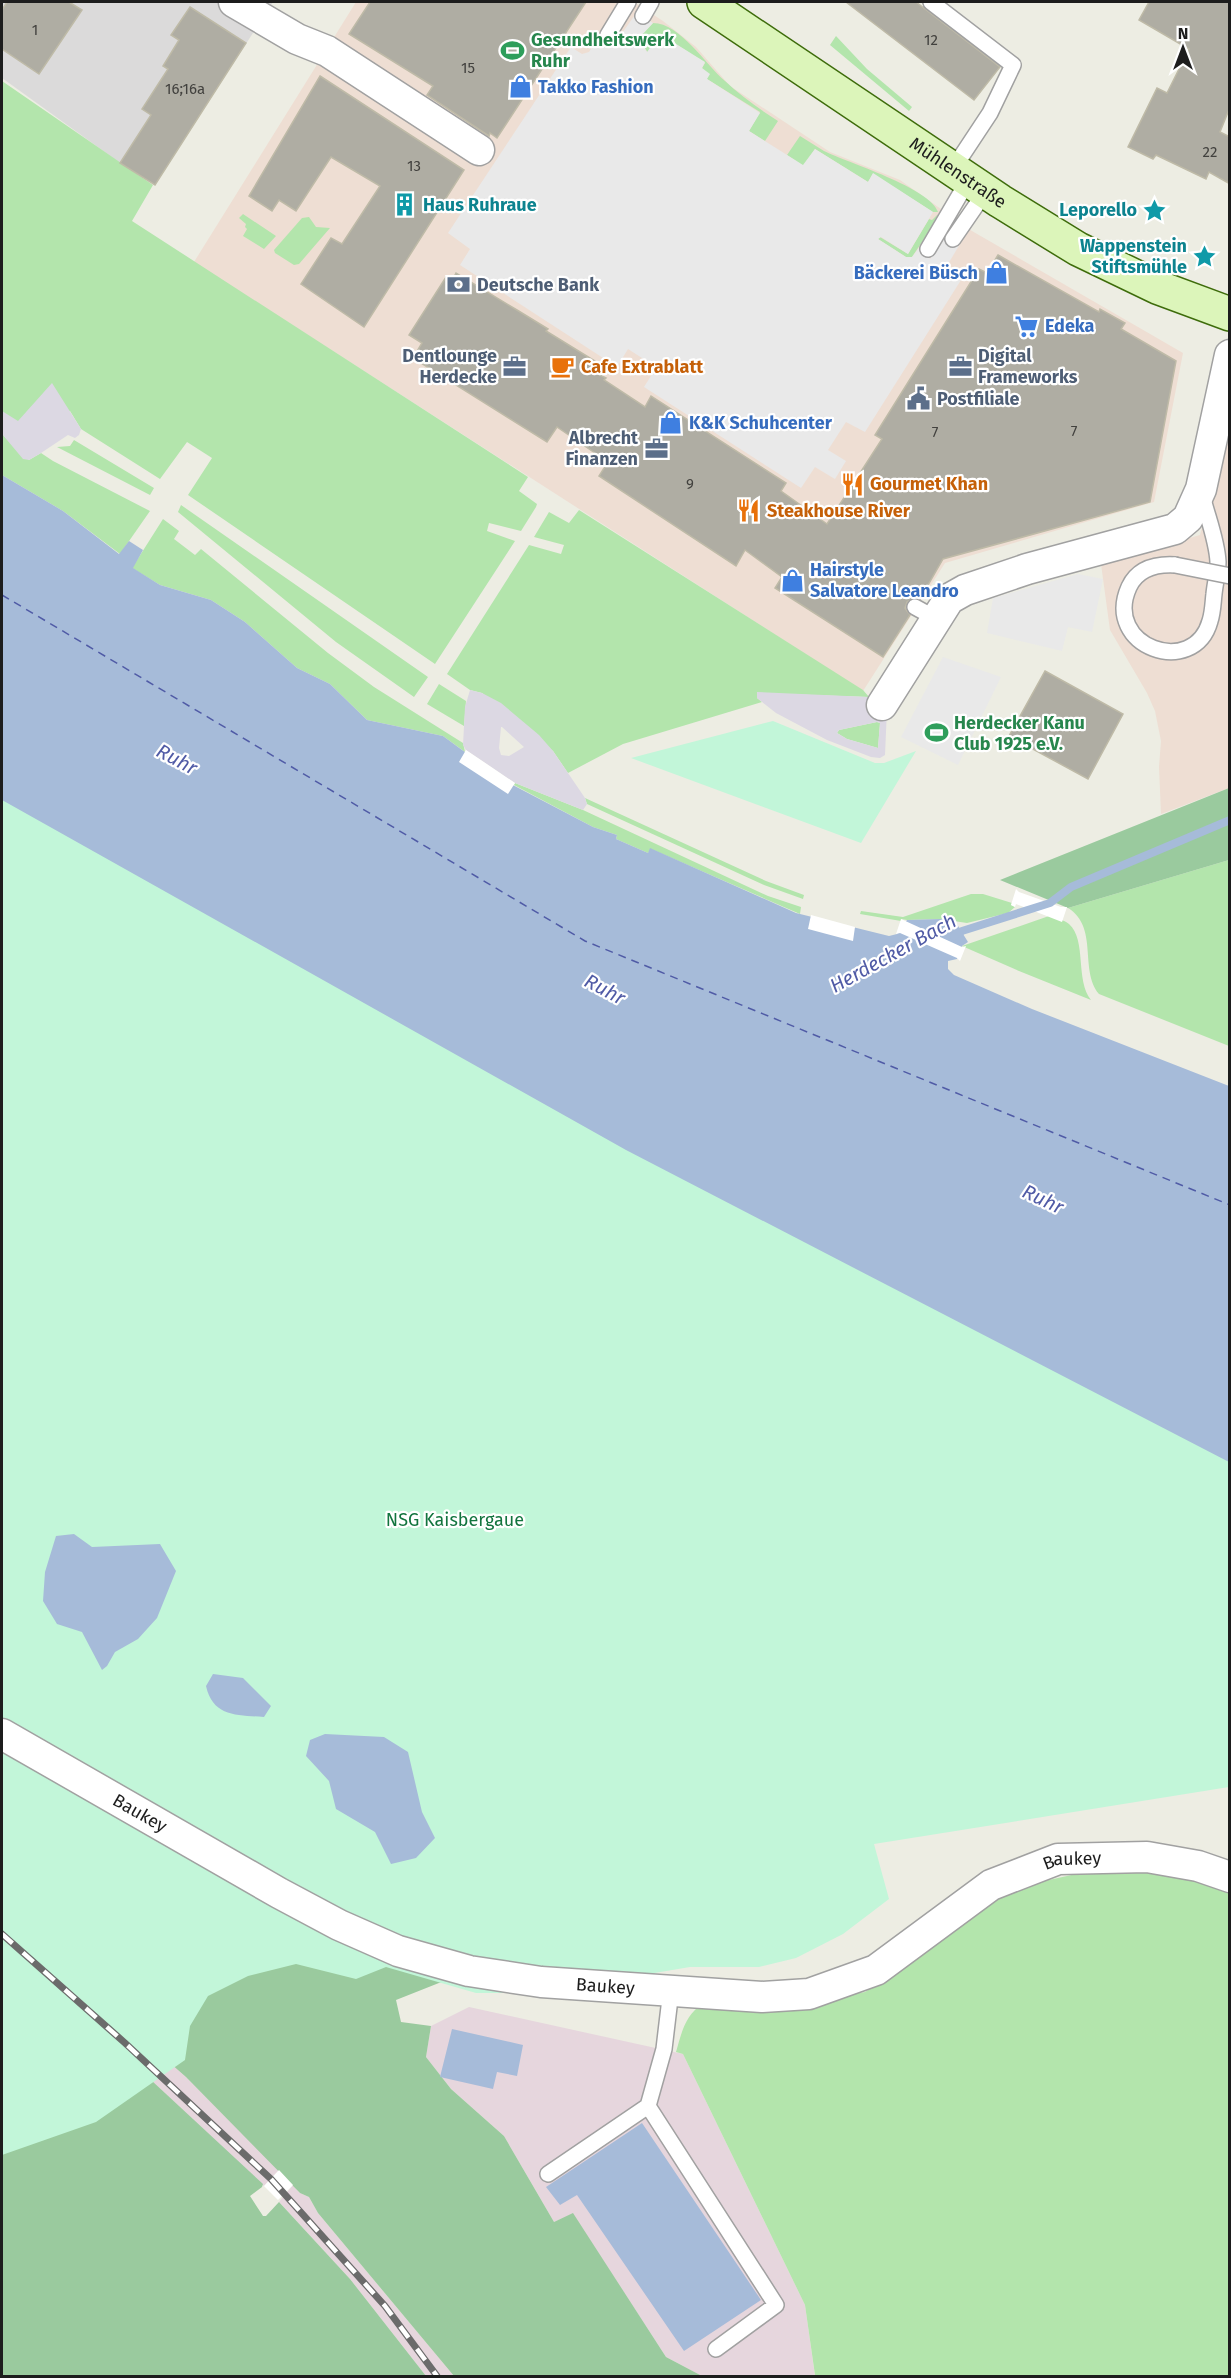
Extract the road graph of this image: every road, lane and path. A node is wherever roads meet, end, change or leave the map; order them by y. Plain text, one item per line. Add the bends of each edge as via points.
1 (234, 2) edge
2 (628, 2) edge
3 (651, 2) edge
4 (704, 2) edge
5 (931, 2) edge
6 (643, 16) dead end
7 (608, 35) dead end
8 (479, 150) dead end
9 (969, 180) junction
10 (952, 239) dead end
11 (928, 249) dead end
12 (1230, 314) edge
13 (1230, 355) edge
14 (1201, 489) junction
15 (1230, 576) edge
16 (882, 705) dead end
17 (2, 1734) edge
18 (1230, 1877) edge
19 (672, 1990) junction
20 (648, 2106) junction
21 (548, 2174) dead end
22 (716, 2349) dead end

1 - 8 street via 297,39 327,51
2 - 7 lane
3 - 6 lane
4 - 9 main road, Mühlenstraße
5 - 9 lane via 1013,65 990,112
9 - 10 lane
9 - 11 lane
9 - 12 main road, Mühlenstraße via 1078,249 1157,287
13 - 14 street
14 - 15 lane, bridge via 1218,562 1213,601 1210,622 1203,636 1179,651 1150,648 1137,639 1124,608 1133,579 1141,572 1158,564 1175,565
14 - 16 street via 1188,518 1175,529 1027,569 965,590 925,613
17 - 19 street, Baukey via 279,1893 398,1951 469,1971 541,1982
18 - 19 street, Baukey via 1198,1866 1147,1857 1058,1859 991,1885 876,1970 848,1982 809,1994 762,1997
19 - 20 lane via 664,2049
20 - 21 lane
20 - 22 lane via 776,2305

